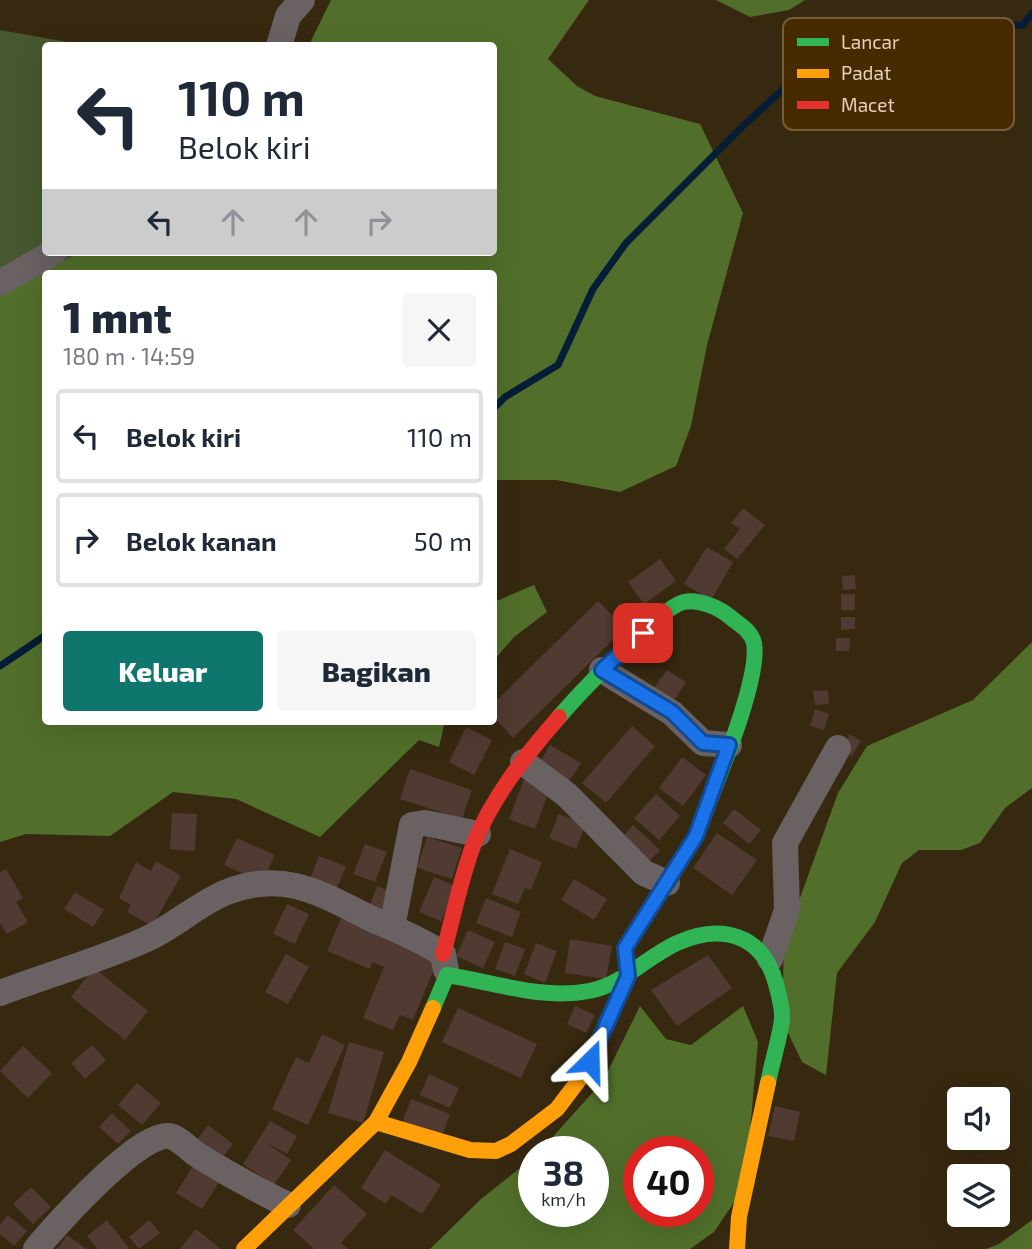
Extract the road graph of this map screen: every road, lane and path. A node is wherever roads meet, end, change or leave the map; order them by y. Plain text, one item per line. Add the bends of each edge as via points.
1 (302, 0) edge
2 (280, 42) edge
3 (47, 256) edge
4 (0, 283) edge
5 (602, 670) junction
6 (729, 745) junction
7 (838, 748) dead end
8 (523, 762) junction
9 (478, 834) junction
10 (667, 883) junction
11 (392, 927) junction
12 (770, 958) junction
13 (445, 965) junction
14 (628, 976) junction
15 (0, 993) edge
16 (376, 1122) junction
17 (288, 1205) junction
18 (36, 1249) edge
19 (244, 1249) edge
20 (737, 1249) edge

1 - 2 street via 288,16
3 - 4 street
5 - 6 street via 672,712 703,743
5 - 6 street via 681,602 698,602 724,612 750,633 754,645 751,683
5 - 8 street
6 - 10 street via 696,836
7 - 12 street via 785,843 787,910
8 - 9 street
8 - 10 street via 567,795 644,873
9 - 11 street via 425,823 412,825
9 - 13 street
10 - 14 street via 625,948
11 - 13 street
11 - 15 street via 300,885 254,886 228,891 153,936 107,957
12 - 14 street via 739,936 700,936 678,943
12 - 20 street via 780,990 782,1018 739,1217
13 - 14 street via 543,991 588,992
13 - 16 street via 409,1062
14 - 16 street via 582,1076 557,1109 511,1144 496,1151 470,1150
16 - 17 street
17 - 18 street via 165,1136 150,1140 120,1162
17 - 19 street

